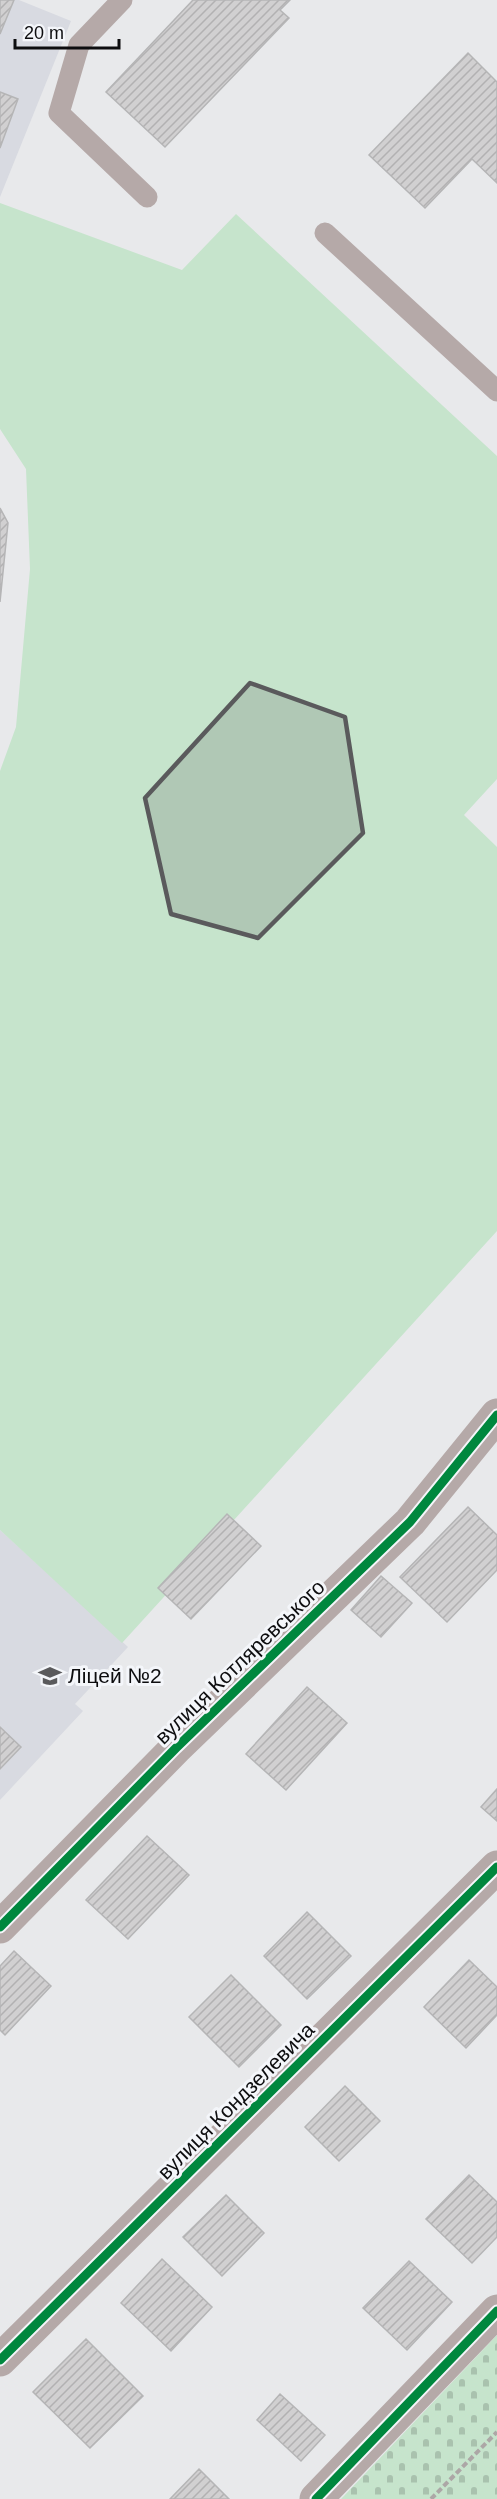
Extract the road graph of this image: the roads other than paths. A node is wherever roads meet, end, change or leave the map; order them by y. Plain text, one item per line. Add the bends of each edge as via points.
1 (122, 0) edge
2 (147, 197) dead end
3 (325, 232) dead end
4 (497, 391) edge
5 (497, 1415) edge
6 (497, 1867) edge
7 (0, 1927) edge
8 (497, 2311) edge
9 (0, 2360) edge
10 (316, 2499) edge

1 - 2 lane via 79,45 59,113
3 - 4 lane
5 - 7 street, вулиця Котляревського via 410,1522 176,1748
6 - 9 street, вулиця Кондзелевича
8 - 10 street

